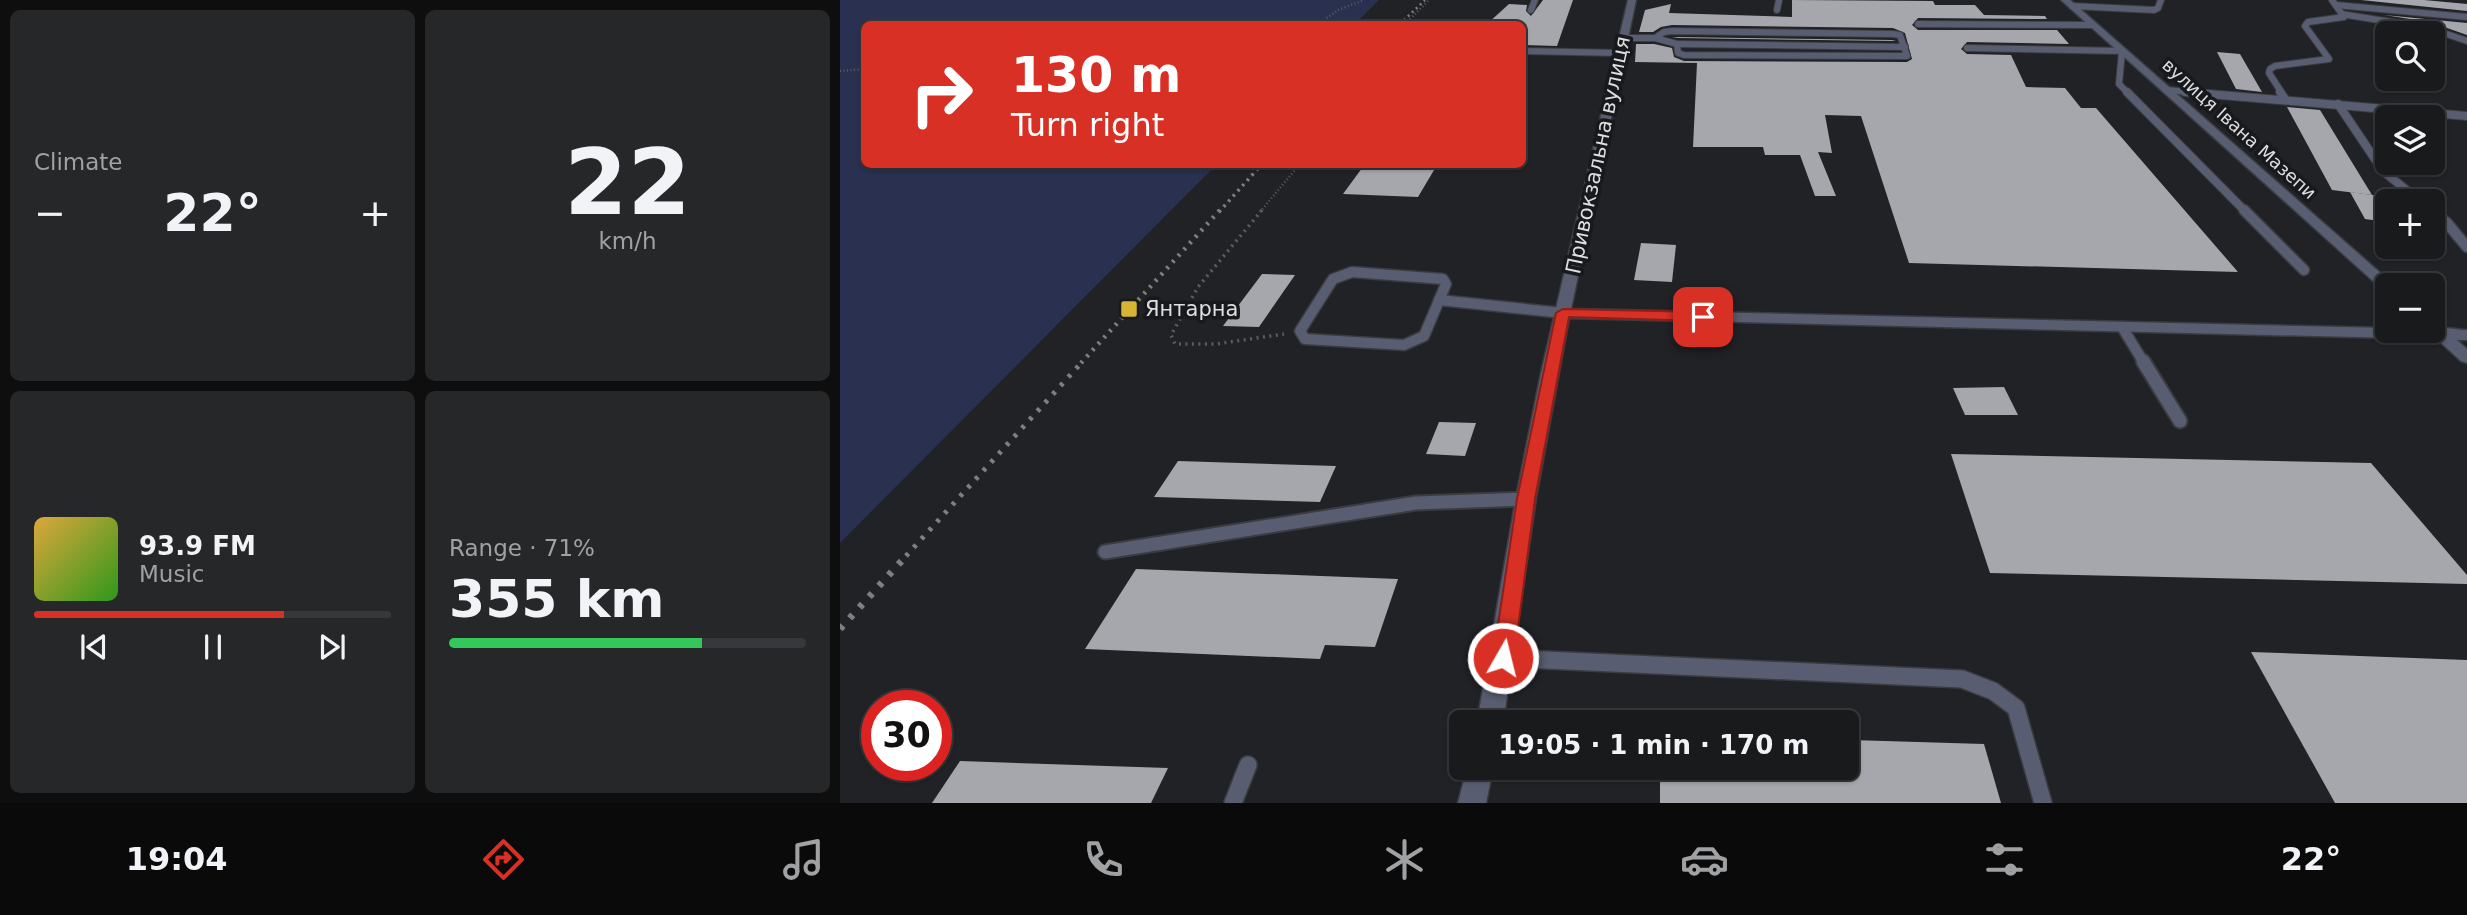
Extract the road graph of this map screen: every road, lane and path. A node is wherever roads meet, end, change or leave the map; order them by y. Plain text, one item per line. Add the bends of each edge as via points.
1 (1364, 0) edge
2 (1429, 0) edge
3 (1535, 0) edge
4 (1632, 0) edge
5 (1779, 0) edge
6 (2161, 0) edge
7 (2068, 3) edge
8 (2334, 3) edge
9 (1531, 10) dead end
10 (1777, 10) dead end
11 (2342, 14) junction
12 (2467, 16) edge
13 (1315, 21) edge
14 (1408, 21) edge
15 (1918, 24) dead end
16 (2092, 24) junction
17 (1655, 38) junction
18 (2467, 41) edge
19 (1676, 44) junction
20 (1621, 45) junction
21 (1905, 47) junction
22 (1967, 48) dead end
23 (1526, 51) edge
24 (2122, 51) junction
25 (861, 69) edge
26 (840, 71) edge
27 (2166, 90) junction
28 (2285, 99) junction
29 (2338, 104) junction
30 (2467, 116) edge
31 (1297, 168) edge
32 (2405, 189) edge
33 (2445, 221) edge
34 (2467, 247) edge
35 (2304, 270) dead end
36 (2375, 275) edge
37 (1439, 300) junction
38 (1563, 313) junction
39 (2122, 327) junction
40 (2375, 330) edge
41 (1300, 331) junction
42 (2445, 332) edge
43 (2467, 335) edge
44 (2445, 338) edge
45 (2467, 358) edge
46 (2180, 421) dead end
47 (1526, 499) junction
48 (1105, 552) dead end
49 (1503, 658) junction
50 (1493, 710) edge
51 (1248, 765) dead end
52 (1477, 780) edge
53 (1233, 803) edge
54 (1472, 803) edge
55 (2043, 803) edge

1 - 13 path
2 - 14 path
3 - 9 lane
4 - 20 street, Привокзальна вулиця
5 - 10 lane
6 - 7 lane via 2154,10
7 - 16 street, вулиця Івана Мазепи
8 - 11 lane
8 - 12 lane
11 - 18 lane via 2429,28
11 - 28 lane via 2339,20 2305,26 2329,59 2270,69
15 - 16 lane
16 - 24 street, вулиця Івана Мазепи
17 - 19 lane
17 - 20 lane
17 - 21 lane via 1672,31 1892,33 1900,35
19 - 21 lane
19 - 21 lane via 1678,53 1689,55 1901,58 1907,56
20 - 23 lane
20 - 38 street, Привокзальна вулиця
22 - 24 lane
24 - 27 street, вулиця Івана Мазепи
24 - 35 lane via 2119,84
25 - 26 path
27 - 28 lane
27 - 36 street, вулиця Івана Мазепи
28 - 29 lane
29 - 30 lane
29 - 32 lane via 2383,171
31 - 41 path via 1198,286 1171,335 1175,344 1216,344
33 - 34 lane
37 - 38 lane
37 - 41 lane via 1424,336 1404,345 1317,341 1305,339
37 - 41 lane via 1446,284 1443,279 1352,272 1332,279
38 - 39 street
38 - 47 street, Привокзальна вулиця
39 - 40 street
39 - 46 lane
42 - 43 street
44 - 45 street
47 - 48 lane via 1416,503
47 - 49 street, Привокзальна вулиця
49 - 50 street, Привокзальна вулиця
49 - 55 lane via 1962,679 1993,691 2017,708
51 - 53 lane
52 - 54 street

